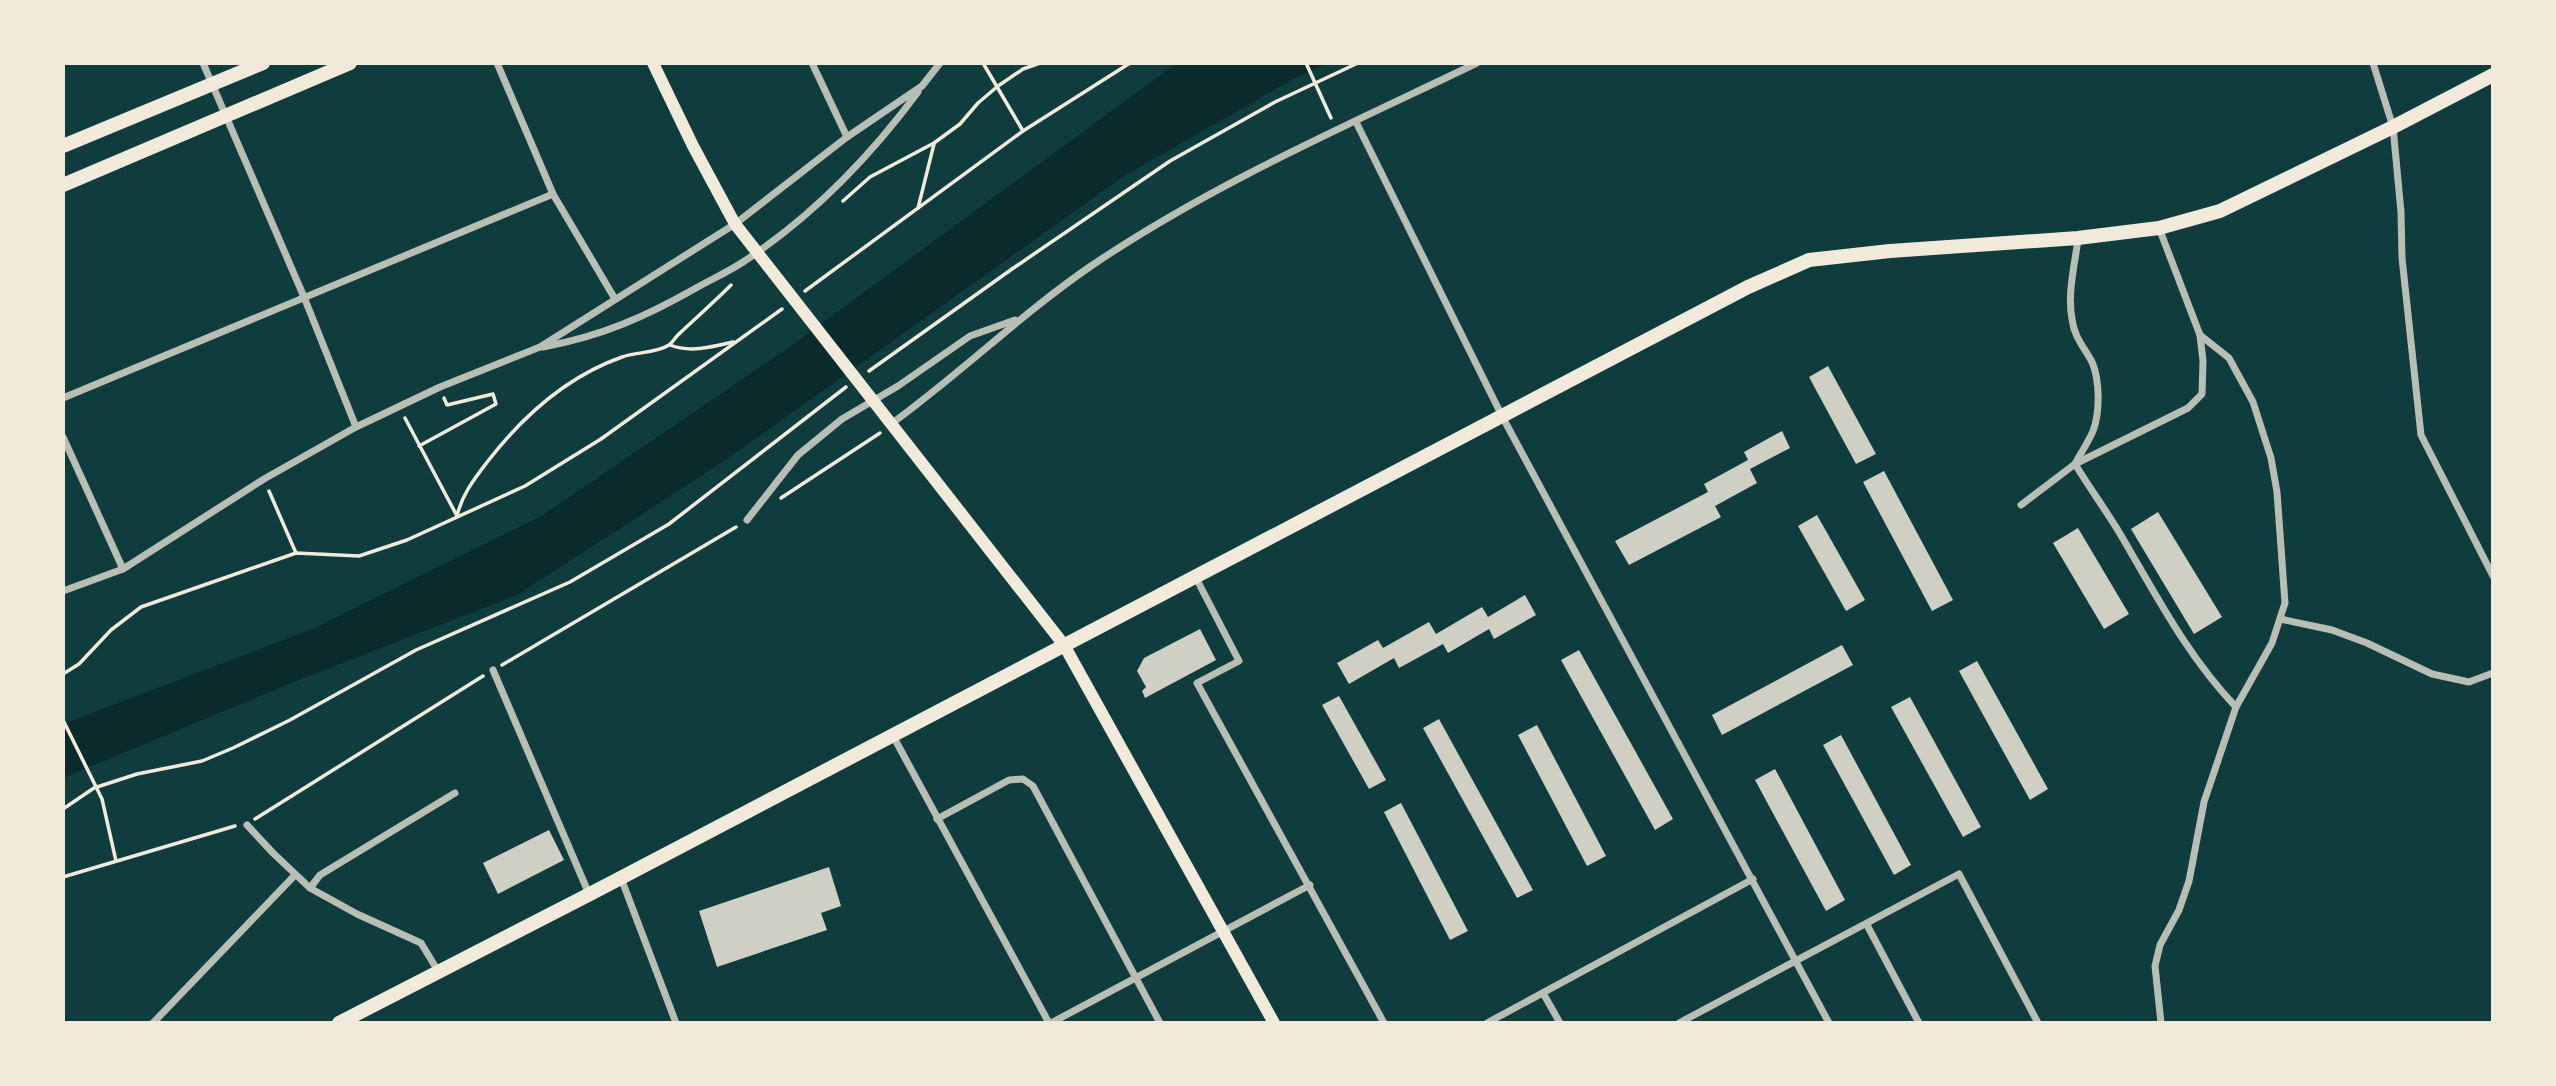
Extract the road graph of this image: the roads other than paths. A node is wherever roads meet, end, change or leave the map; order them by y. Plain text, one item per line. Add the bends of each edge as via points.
1 (203, 63) edge
2 (263, 63) edge
3 (350, 63) edge
4 (497, 63) edge
5 (653, 63) edge
6 (812, 63) edge
7 (940, 63) edge
8 (1477, 63) edge
9 (2373, 63) edge
10 (2493, 75) edge
11 (212, 85) junction
12 (922, 86) junction
13 (225, 117) junction
14 (1356, 122) junction
15 (2393, 127) junction
16 (847, 137) junction
17 (63, 146) edge
18 (63, 185) edge
19 (553, 194) junction
20 (735, 224) junction
21 (2159, 228) junction
22 (2078, 238) junction
23 (304, 297) junction
24 (615, 299) junction
25 (1019, 319) junction
26 (2200, 335) junction
27 (540, 347) junction
28 (63, 398) edge
29 (1502, 416) junction
30 (888, 420) junction
31 (356, 427) junction
32 (63, 438) edge
33 (2075, 464) junction
34 (2021, 505) dead end
35 (747, 520) dead end
36 (123, 569) junction
37 (1195, 575) junction
38 (2493, 576) edge
39 (63, 591) edge
40 (2280, 619) junction
41 (1064, 645) junction
42 (493, 670) dead end
43 (2493, 673) edge
44 (2236, 707) junction
45 (892, 734) junction
46 (455, 793) dead end
47 (937, 819) junction
48 (247, 825) dead end
49 (295, 875) junction
50 (621, 878) junction
51 (1753, 879) junction
52 (1310, 885) junction
53 (310, 888) junction
54 (590, 894) junction
55 (1867, 925) junction
56 (1223, 930) junction
57 (1796, 961) junction
58 (438, 971) junction
59 (1136, 977) junction
60 (1543, 993) junction
61 (153, 1023) edge
62 (339, 1023) edge
63 (676, 1023) edge
64 (1050, 1023) edge
65 (1160, 1023) edge
66 (1274, 1023) edge
67 (1384, 1023) edge
68 (1487, 1023) edge
69 (1560, 1023) edge
70 (1679, 1023) edge
71 (1829, 1023) edge
72 (1919, 1023) edge
73 (2038, 1023) edge
74 (2161, 1023) edge

1 - 11 street
2 - 11 main road
3 - 13 main road
4 - 19 street
5 - 20 main road
6 - 16 street
7 - 12 street
8 - 14 street
9 - 15 street
10 - 15 main road
11 - 13 street
11 - 17 main road
12 - 16 street
12 - 27 street via 850,174 743,262 652,313 580,340
13 - 18 main road
13 - 23 street
14 - 25 street via 1252,170 1175,213
14 - 29 street
15 - 21 main road via 2220,211
15 - 38 street via 2421,435
16 - 20 street
19 - 23 street
19 - 24 street
20 - 24 street
20 - 30 main road
21 - 22 main road
21 - 26 street
22 - 29 main road via 1809,260 1748,287
22 - 33 street via 2071,318 2092,364 2097,410 2093,430
23 - 28 street
23 - 31 street
24 - 27 street
25 - 30 street via 919,404
25 - 35 street via 970,336 842,419 798,455
26 - 33 street via 2202,394 2188,408
26 - 40 street via 2229,358 2239,374 2271,458 2285,582 2286,603
27 - 31 street
29 - 37 main road
29 - 51 street
30 - 41 main road
31 - 36 street
32 - 36 street
33 - 34 street
33 - 44 street via 2181,638
36 - 39 street
37 - 41 main road
37 - 52 street via 1239,661 1197,683
40 - 43 street via 2332,630 2432,674 2469,682
40 - 44 street
41 - 45 main road
41 - 56 main road
42 - 54 street
44 - 74 street via 2204,802 2189,881 2155,966
45 - 47 street
45 - 50 main road
46 - 53 street via 320,875
47 - 59 street via 1009,780 1023,779 1033,786
47 - 64 street
48 - 49 street
49 - 53 street
49 - 61 street
50 - 54 main road
50 - 63 street
51 - 57 street
51 - 60 street
52 - 56 street
52 - 67 street
53 - 58 street via 421,943
54 - 58 main road
55 - 57 street
55 - 72 street
55 - 73 street via 1959,874
56 - 59 street
56 - 66 main road
57 - 70 street
57 - 71 street
58 - 62 main road
59 - 64 street
59 - 65 street
60 - 68 street
60 - 69 street

